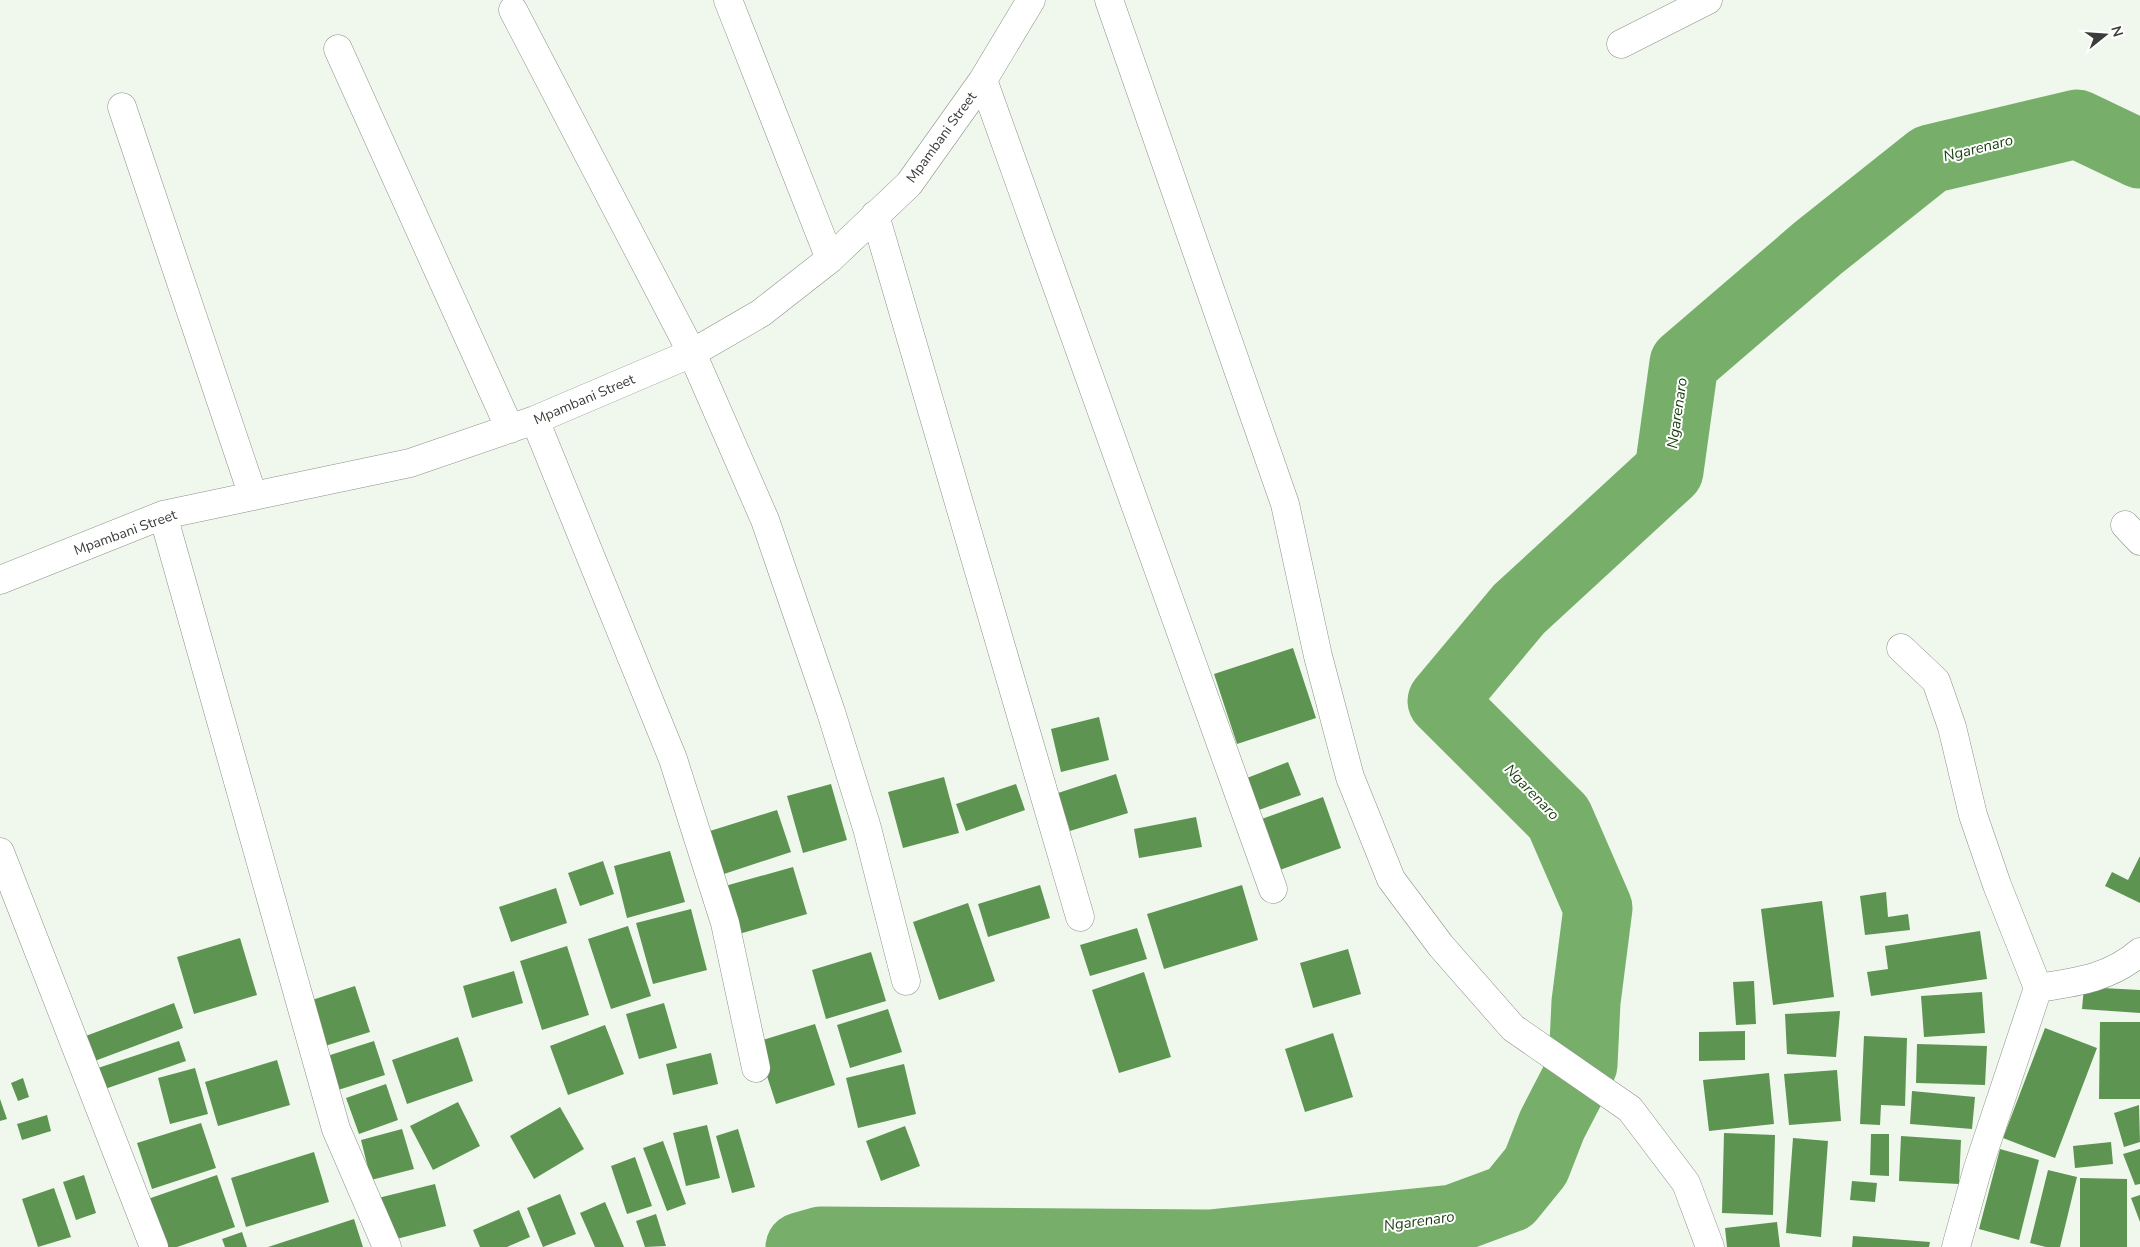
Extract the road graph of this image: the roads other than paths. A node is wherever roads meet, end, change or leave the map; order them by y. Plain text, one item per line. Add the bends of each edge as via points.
1 (728, 0) edge
2 (1030, 0) edge
3 (1110, 0) edge
4 (1708, 0) edge
5 (513, 10) dead end
6 (1621, 44) dead end
7 (338, 49) dead end
8 (983, 80) junction
9 (122, 107) dead end
10 (875, 215) junction
11 (830, 259) junction
12 (692, 353) junction
13 (535, 420) junction
14 (510, 429) junction
15 (253, 496) junction
16 (163, 515) junction
17 (0, 580) edge
18 (1901, 648) dead end
19 (0, 852) edge
20 (1273, 889) dead end
21 (1080, 917) dead end
22 (2134, 962) edge
23 (906, 981) dead end
24 (2038, 988) junction
25 (756, 1068) dead end
26 (154, 1247) edge
27 (386, 1247) edge
28 (1710, 1247) edge
29 (1959, 1247) edge

1 - 11 street
2 - 8 street, Mpambani Street
3 - 28 street via 1285,504 1318,656 1350,777 1390,880 1513,1028 1630,1109 1686,1183
4 - 6 street
5 - 12 street
7 - 14 street
8 - 10 street, Mpambani Street via 909,184
8 - 20 street
9 - 15 street
10 - 11 street, Mpambani Street
10 - 21 street
11 - 12 street, Mpambani Street via 761,314
12 - 13 street, Mpambani Street
12 - 23 street via 765,520 831,712 867,828
13 - 14 street, Mpambani Street
13 - 25 street via 673,759 725,923
14 - 15 street, Mpambani Street via 410,463
15 - 16 street, Mpambani Street
16 - 17 street, Mpambani Street
16 - 27 street via 336,1129
18 - 24 street via 1936,681 1952,727 1973,815
19 - 26 street
22 - 24 street via 2075,983
24 - 29 street via 1977,1171

